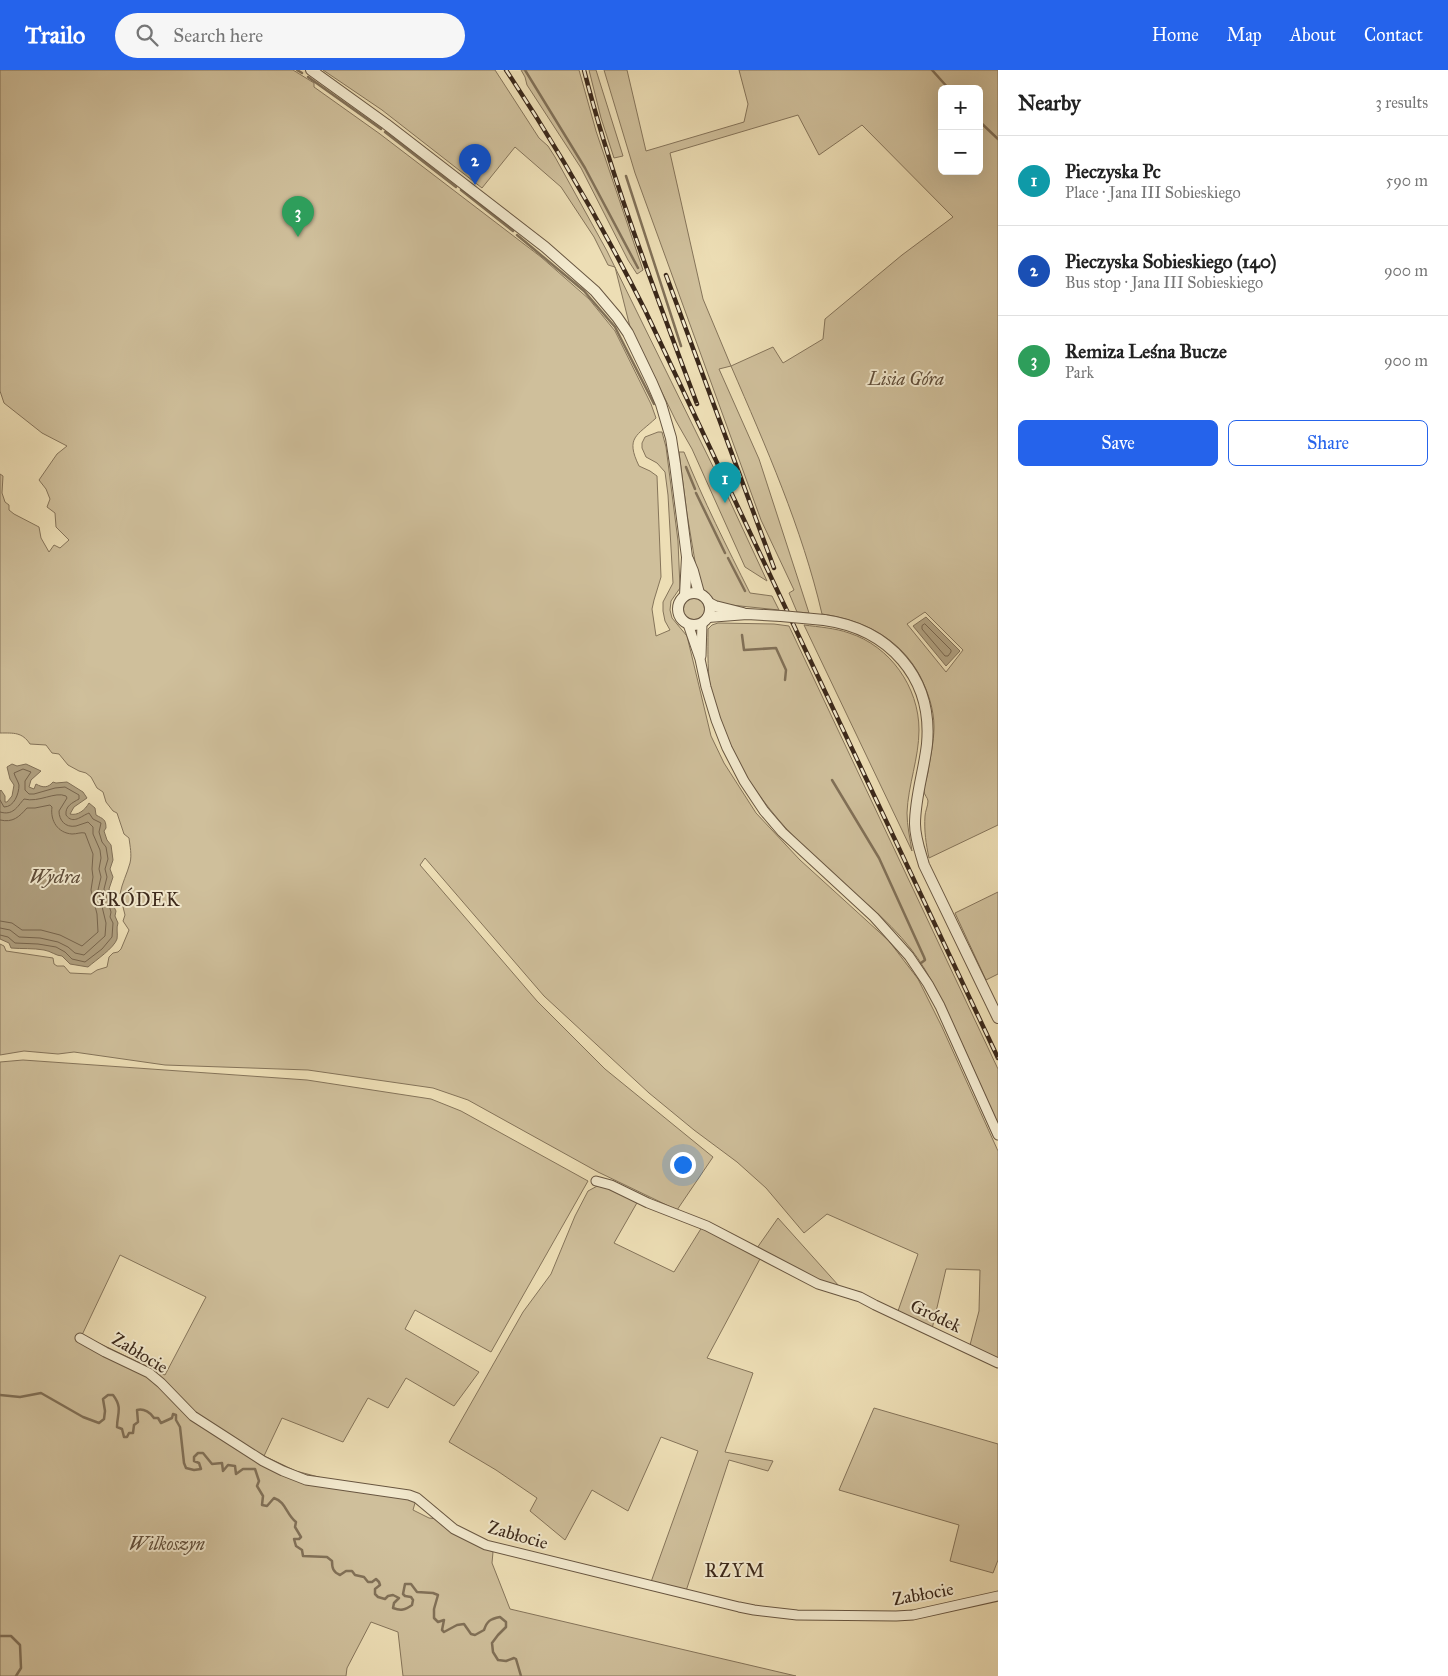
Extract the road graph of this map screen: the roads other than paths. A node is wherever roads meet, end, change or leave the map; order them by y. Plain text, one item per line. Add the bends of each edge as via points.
1 (311, 70) edge
2 (687, 557) junction
3 (699, 593) junction
4 (685, 595) junction
5 (709, 603) junction
6 (747, 614) junction
7 (705, 620) junction
8 (688, 624) junction
9 (700, 659) junction
10 (998, 1018) edge
11 (998, 1135) edge
12 (596, 1181) dead end
13 (80, 1338) dead end
14 (998, 1363) edge
15 (998, 1596) edge

1 - 2 street via 521,228 586,283 614,313 628,333 666,421 676,464
2 - 3 street
2 - 4 street
3 - 4 street
3 - 5 street
4 - 8 street via 677,610
5 - 6 street
5 - 7 street via 710,612
6 - 7 street
6 - 10 street, bridge via 824,620 860,629 887,645 907,666 920,690 928,731 916,810 918,844 924,865
7 - 8 street
7 - 9 street
8 - 9 street
9 - 11 street via 716,720 744,781 782,832 910,956 940,1006
12 - 14 street, Gródek via 707,1226 818,1284 860,1296
13 - 15 street, Zabłocie via 149,1373 193,1416 264,1461 306,1480 417,1498 454,1529 486,1546 771,1612 913,1615

